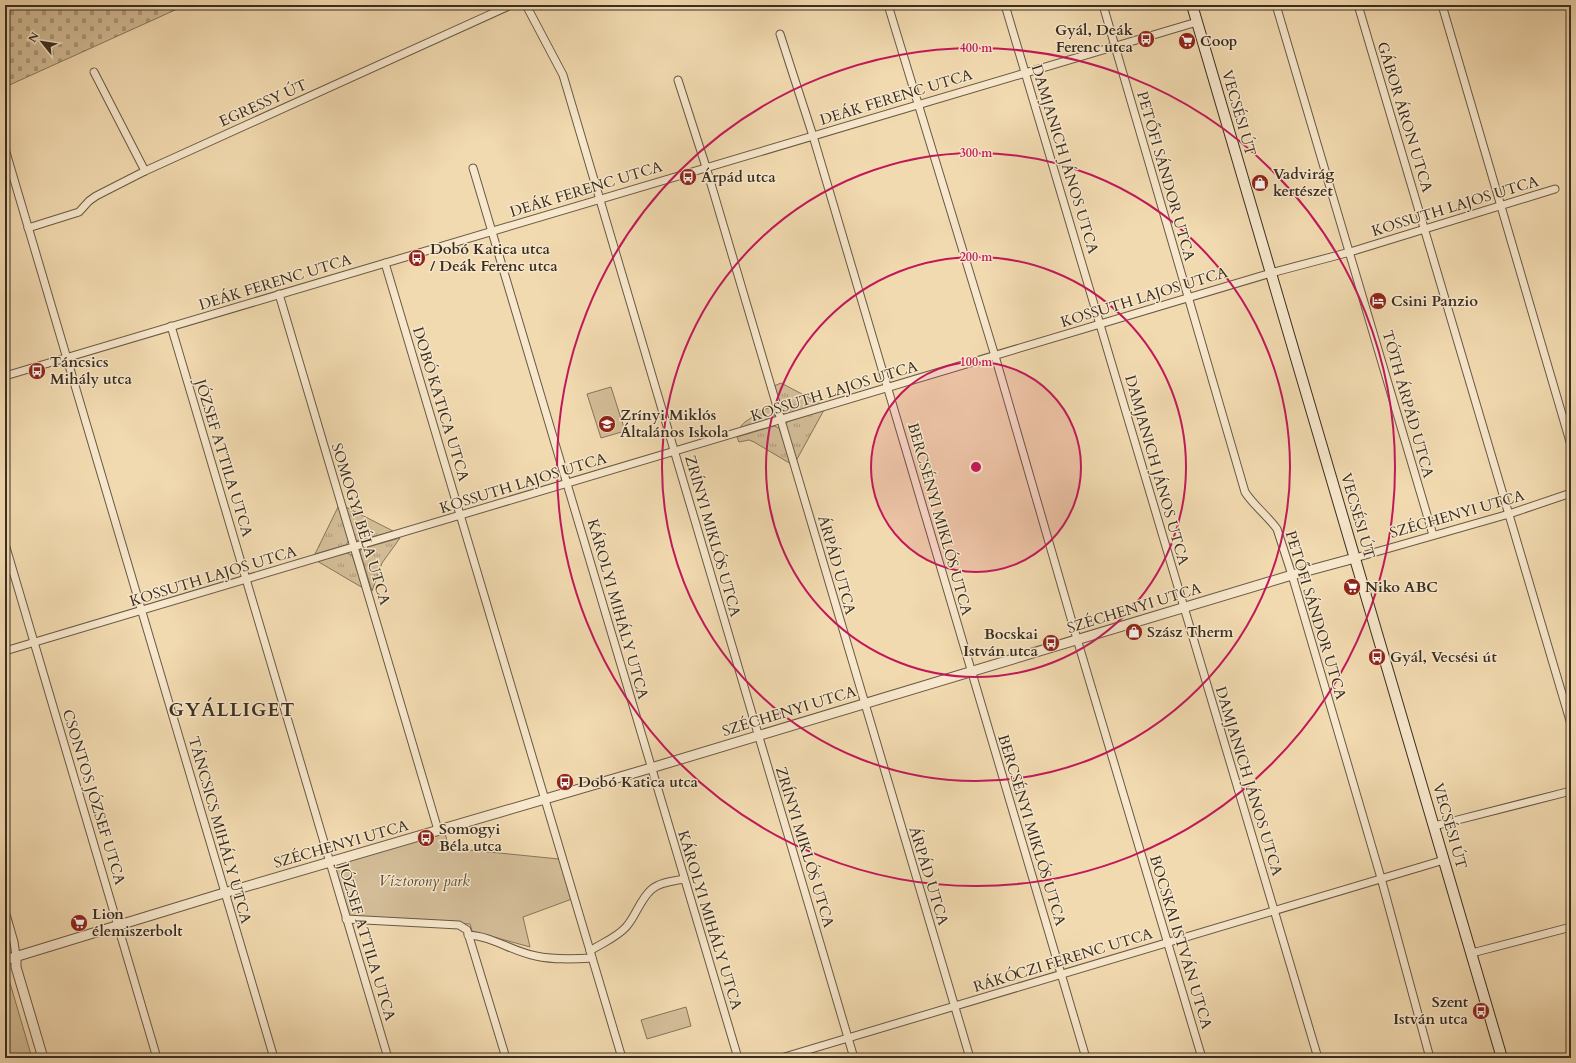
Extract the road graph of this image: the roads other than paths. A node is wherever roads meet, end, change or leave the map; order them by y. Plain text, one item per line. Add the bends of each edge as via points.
1 (511, 5) edge
2 (526, 5) edge
3 (888, 5) edge
4 (1005, 5) edge
5 (1103, 5) edge
6 (1192, 5) edge
7 (1276, 5) edge
8 (1358, 5) edge
9 (1442, 5) edge
10 (1197, 22) junction
11 (780, 34) dead end
12 (1115, 45) junction
13 (94, 72) dead end
14 (1026, 72) junction
15 (678, 80) dead end
16 (919, 104) junction
17 (813, 136) junction
18 (5, 149) edge
19 (706, 167) junction
20 (473, 168) dead end
21 (145, 171) junction
22 (1555, 189) dead end
23 (599, 199) junction
24 (1501, 206) junction
25 (28, 228) junction
26 (1425, 229) junction
27 (492, 231) junction
28 (1350, 252) junction
29 (385, 263) junction
30 (1271, 273) junction
31 (279, 294) junction
32 (1188, 298) junction
33 (1101, 324) junction
34 (171, 326) junction
35 (995, 356) junction
36 (66, 357) junction
37 (5, 376) edge
38 (888, 388) junction
39 (780, 420) junction
40 (1571, 445) edge
41 (674, 451) junction
42 (568, 483) junction
43 (1571, 494) edge
44 (1509, 514) junction
45 (461, 515) junction
46 (1433, 535) junction
47 (5, 544) edge
48 (355, 546) junction
49 (1355, 558) junction
50 (1292, 575) junction
51 (246, 579) junction
52 (1184, 608) junction
53 (141, 611) junction
54 (1077, 639) junction
55 (34, 642) junction
56 (5, 651) edge
57 (971, 671) junction
58 (864, 703) junction
59 (1571, 724) edge
60 (757, 735) junction
61 (651, 768) junction
62 (1571, 791) edge
63 (544, 799) junction
64 (1434, 826) junction
65 (438, 830) junction
66 (1444, 860) junction
67 (329, 862) junction
68 (1381, 878) junction
69 (684, 879) junction
70 (224, 893) junction
71 (5, 911) edge
72 (1274, 911) junction
73 (346, 919) junction
74 (118, 925) junction
75 (1571, 927) edge
76 (468, 935) junction
77 (1168, 942) junction
78 (1472, 953) junction
79 (591, 955) junction
80 (16, 956) junction
81 (5, 960) edge
82 (1061, 974) junction
83 (955, 1006) junction
84 (848, 1038) junction
85 (43, 1058) edge
86 (157, 1058) edge
87 (274, 1058) edge
88 (388, 1058) edge
89 (506, 1058) edge
90 (622, 1058) edge
91 (738, 1058) edge
92 (781, 1058) edge
93 (854, 1058) edge
94 (970, 1058) edge
95 (1086, 1058) edge
96 (1202, 1058) edge
97 (1318, 1058) edge
98 (1430, 1058) edge
99 (1502, 1058) edge

1 - 21 street, EGRESSY ÚT
2 - 23 street, ZRÍNYI MIKLÓS UTCA via 563,75
3 - 16 street, BOCSKAI ISTVÁN UTCA
4 - 14 street, DAMJANICH JÁNOS UTCA
5 - 12 street, PETŐFI SÁNDOR UTCA
6 - 10 main road, VECSÉSI ÚT
7 - 28 street, TÓTH ÁRPÁD UTCA
8 - 26 street, GÁBOR ÁRON UTCA
9 - 24 street
10 - 12 street, DEÁK FERENC UTCA
10 - 30 main road, VECSÉSI ÚT
11 - 17 street, BERCSÉNYI MIKLÓS UTCA
12 - 14 street, DEÁK FERENC UTCA
12 - 32 street, PETŐFI SÁNDOR UTCA
13 - 21 street
14 - 16 street, DEÁK FERENC UTCA
14 - 33 street, DAMJANICH JÁNOS UTCA
15 - 19 street, ÁRPÁD UTCA
16 - 17 street, DEÁK FERENC UTCA
16 - 35 street, BOCSKAI ISTVÁN UTCA
17 - 19 street, DEÁK FERENC UTCA
17 - 38 street, BERCSÉNYI MIKLÓS UTCA
18 - 25 street, TÁNCSICS MIHÁLY UTCA
19 - 23 street, DEÁK FERENC UTCA
19 - 39 street, ÁRPÁD UTCA
20 - 27 street, KÁROLYI MIHÁLY UTCA
21 - 25 street, EGRESSY ÚT via 96,196 80,212
22 - 24 street, KOSSUTH LAJOS UTCA
23 - 27 street, DEÁK FERENC UTCA
23 - 41 street, ZRÍNYI MIKLÓS UTCA
24 - 26 street, KOSSUTH LAJOS UTCA
24 - 40 street
25 - 36 street, TÁNCSICS MIHÁLY UTCA
26 - 28 street, KOSSUTH LAJOS UTCA
26 - 44 street, GÁBOR ÁRON UTCA
27 - 29 street, DEÁK FERENC UTCA
27 - 42 street, KÁROLYI MIHÁLY UTCA
28 - 30 street, KOSSUTH LAJOS UTCA
28 - 46 street, TÓTH ÁRPÁD UTCA
29 - 31 street, DEÁK FERENC UTCA
29 - 45 street, DOBÓ KATICA UTCA
30 - 32 street, KOSSUTH LAJOS UTCA
30 - 49 main road, VECSÉSI ÚT
31 - 34 street, DEÁK FERENC UTCA
31 - 48 street, SOMOGYI BÉLA UTCA
32 - 33 street, KOSSUTH LAJOS UTCA
32 - 50 street, PETŐFI SÁNDOR UTCA via 1245,492 1277,529
33 - 35 street, KOSSUTH LAJOS UTCA
33 - 52 street, DAMJANICH JÁNOS UTCA
34 - 36 street, DEÁK FERENC UTCA
34 - 51 street, JÓZSEF ATTILA UTCA
35 - 38 street, KOSSUTH LAJOS UTCA
35 - 54 street, BOCSKAI ISTVÁN UTCA
36 - 37 street, DEÁK FERENC UTCA
36 - 53 street, TÁNCSICS MIHÁLY UTCA
38 - 39 street, KOSSUTH LAJOS UTCA
38 - 57 street, BERCSÉNYI MIKLÓS UTCA
39 - 41 street, KOSSUTH LAJOS UTCA
39 - 58 street, ÁRPÁD UTCA
41 - 42 street, KOSSUTH LAJOS UTCA
41 - 60 street, ZRÍNYI MIKLÓS UTCA
42 - 45 street, KOSSUTH LAJOS UTCA
42 - 61 street, KÁROLYI MIHÁLY UTCA
43 - 44 street, SZÉCHENYI UTCA
44 - 46 street, SZÉCHENYI UTCA
44 - 59 street, GÁBOR ÁRON UTCA
45 - 48 street, KOSSUTH LAJOS UTCA
45 - 63 street, DOBÓ KATICA UTCA
46 - 49 street, SZÉCHENYI UTCA
47 - 55 street, CSONTOS JÓZSEF UTCA
48 - 51 street, KOSSUTH LAJOS UTCA
48 - 65 street, SOMOGYI BÉLA UTCA
49 - 50 street, SZÉCHENYI UTCA
49 - 64 main road, VECSÉSI ÚT
50 - 52 street, SZÉCHENYI UTCA
50 - 68 street, PETŐFI SÁNDOR UTCA
51 - 53 street, KOSSUTH LAJOS UTCA
51 - 67 street, JÓZSEF ATTILA UTCA
52 - 54 street, SZÉCHENYI UTCA
52 - 72 street, DAMJANICH JÁNOS UTCA
53 - 55 street, KOSSUTH LAJOS UTCA
53 - 70 street, TÁNCSICS MIHÁLY UTCA
54 - 57 street, SZÉCHENYI UTCA
54 - 77 street, BOCSKAI ISTVÁN UTCA
55 - 56 street, KOSSUTH LAJOS UTCA
55 - 74 street, CSONTOS JÓZSEF UTCA
57 - 58 street, SZÉCHENYI UTCA
57 - 82 street, BERCSÉNYI MIKLÓS UTCA
58 - 60 street, SZÉCHENYI UTCA
58 - 83 street, ÁRPÁD UTCA
60 - 61 street, SZÉCHENYI UTCA
60 - 84 street, ZRÍNYI MIKLÓS UTCA
61 - 63 street, SZÉCHENYI UTCA
61 - 69 street, KÁROLYI MIHÁLY UTCA
62 - 64 street
63 - 65 street, SZÉCHENYI UTCA
63 - 79 street, DOBÓ KATICA UTCA
64 - 66 main road, VECSÉSI ÚT
65 - 67 street, SZÉCHENYI UTCA
66 - 68 street, RÁKÓCZI FERENC UTCA
66 - 78 main road, VECSÉSI ÚT
67 - 70 street, SZÉCHENYI UTCA
67 - 73 street, JÓZSEF ATTILA UTCA
68 - 72 street, RÁKÓCZI FERENC UTCA
68 - 98 street, PETŐFI SÁNDOR UTCA
69 - 79 street via 652,888 625,929
69 - 91 street, KÁROLYI MIHÁLY UTCA
70 - 74 street, SZÉCHENYI UTCA
70 - 87 street, TÁNCSICS MIHÁLY UTCA
71 - 80 street
72 - 77 street, RÁKÓCZI FERENC UTCA
72 - 97 street, DAMJANICH JÁNOS UTCA
73 - 76 street via 459,925 467,930
73 - 88 street, JÓZSEF ATTILA UTCA
74 - 80 street, SZÉCHENYI UTCA
74 - 86 street, CSONTOS JÓZSEF UTCA
75 - 78 street
76 - 79 street via 485,938 536,956 572,959
76 - 89 street
77 - 82 street, RÁKÓCZI FERENC UTCA
77 - 96 street, BOCSKAI ISTVÁN UTCA
78 - 99 main road, VECSÉSI ÚT
79 - 90 street, DOBÓ KATICA UTCA
80 - 81 street, SZÉCHENYI UTCA
80 - 85 street via 16,967
82 - 83 street, RÁKÓCZI FERENC UTCA
82 - 95 street, BERCSÉNYI MIKLÓS UTCA
83 - 84 street, RÁKÓCZI FERENC UTCA
83 - 94 street, ÁRPÁD UTCA
84 - 92 street, RÁKÓCZI FERENC UTCA
84 - 93 street, ZRÍNYI MIKLÓS UTCA

